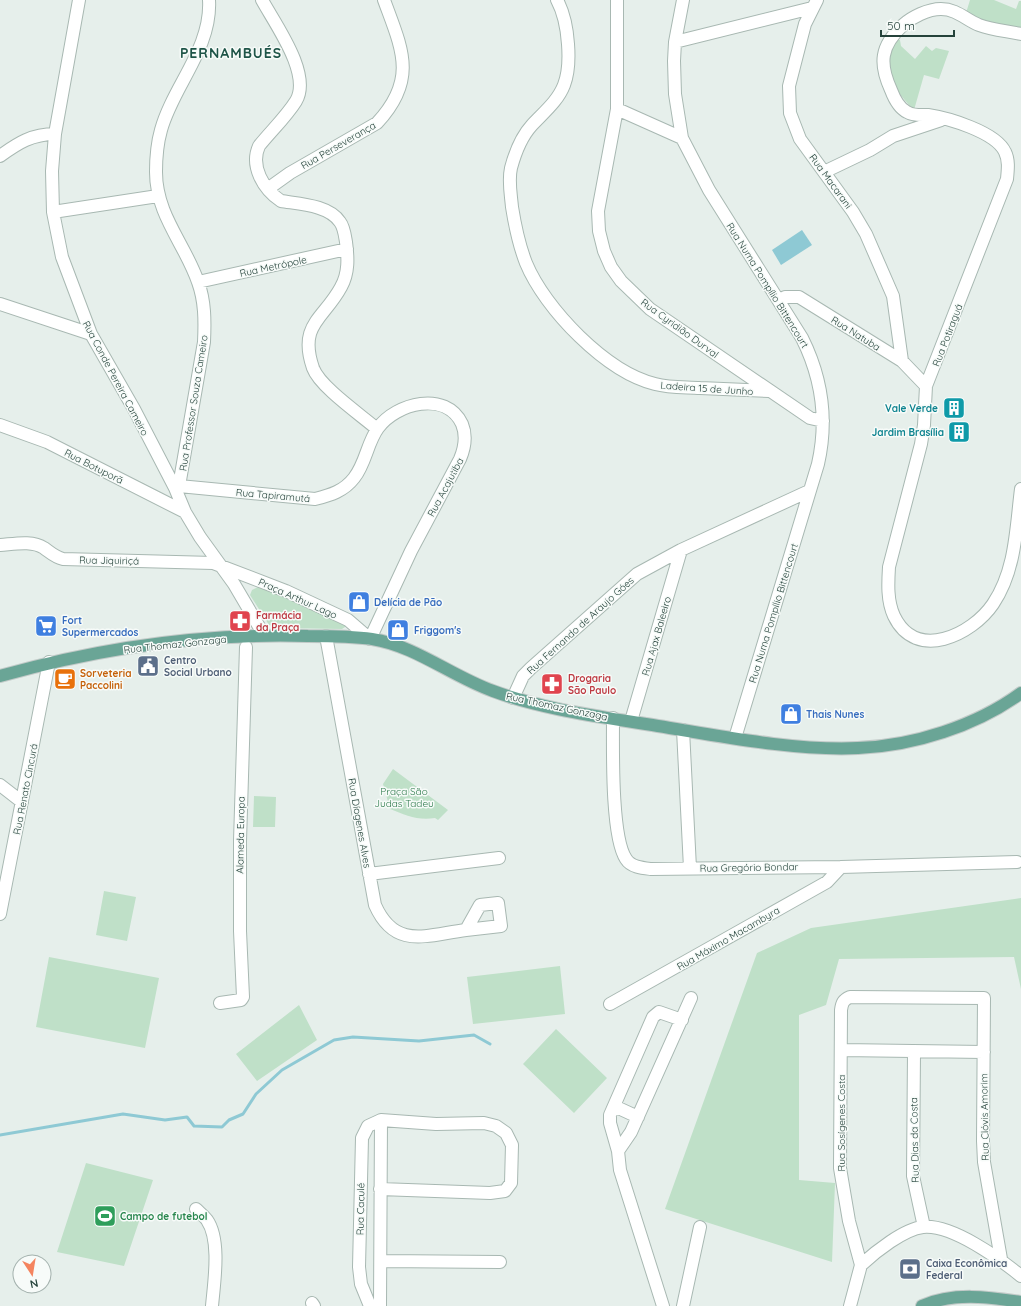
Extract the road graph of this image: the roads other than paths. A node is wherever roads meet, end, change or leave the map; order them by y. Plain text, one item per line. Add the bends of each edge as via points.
1 (79, 0) edge
2 (209, 0) edge
3 (262, 0) edge
4 (384, 0) edge
5 (557, 0) edge
6 (617, 0) edge
7 (683, 0) edge
8 (814, 4) edge
9 (1021, 34) edge
10 (675, 42) junction
11 (617, 109) junction
12 (944, 119) junction
13 (55, 134) junction
14 (682, 138) junction
15 (0, 156) edge
16 (824, 172) junction
17 (269, 188) junction
18 (158, 196) junction
19 (53, 212) junction
20 (347, 249) junction
21 (198, 282) junction
22 (779, 300) junction
23 (0, 304) edge
24 (91, 334) junction
25 (902, 361) junction
26 (926, 386) junction
27 (769, 391) junction
28 (824, 421) junction
29 (0, 425) edge
30 (377, 429) junction
31 (177, 487) junction
32 (1021, 489) edge
33 (809, 491) junction
34 (185, 512) junction
35 (0, 545) edge
36 (681, 550) junction
37 (222, 565) junction
38 (264, 635) junction
39 (326, 636) junction
40 (370, 639) junction
41 (246, 647) dead end
42 (49, 662) junction
43 (0, 676) edge
44 (1021, 693) edge
45 (513, 698) junction
46 (613, 718) junction
47 (631, 721) junction
48 (683, 730) junction
49 (735, 738) junction
50 (0, 785) edge
51 (22, 802) junction
52 (499, 858) dead end
53 (1017, 862) dead end
54 (841, 867) junction
55 (690, 868) junction
56 (369, 874) junction
57 (0, 914) edge
58 (466, 930) dead end
59 (691, 998) dead end
60 (984, 998) joint
61 (220, 1003) dead end
62 (610, 1004) dead end
63 (682, 1020) junction
64 (842, 1050) junction
65 (914, 1052) junction
66 (984, 1052) junction
67 (614, 1106) junction
68 (638, 1117) junction
69 (381, 1120) junction
70 (618, 1151) junction
71 (380, 1189) junction
72 (196, 1209) dead end
73 (700, 1227) dead end
74 (924, 1227) junction
75 (1001, 1259) junction
76 (381, 1261) junction
77 (500, 1262) dead end
78 (861, 1265) junction
79 (1021, 1276) edge
80 (1021, 1302) edge
81 (212, 1306) edge
82 (370, 1306) edge
83 (380, 1306) edge
84 (663, 1306) edge
85 (683, 1306) edge
86 (850, 1306) edge
87 (922, 1306) edge

1 - 13 street, Rua Conde Pereira Cameiro
2 - 18 street, Rua Professor Souza Cameiro via 206,29 161,130 157,151
3 - 17 street via 295,60 301,78 301,88 296,100 259,146 256,154 255,165
4 - 17 street, Rua Perseverança via 402,53 404,67 402,82 387,112 377,123 290,173
5 - 27 street, Ladeira 15 de Junho via 568,40 568,72 558,97 523,137 511,171 515,223 526,263 535,280 586,344 606,359 643,380 669,387
6 - 11 street, Rua Cyridião Durval
7 - 10 street, Rua Numa Pompílio Bittencourt
8 - 10 street
8 - 16 street, Rua Macarani via 805,24 789,86 790,113 800,139
9 - 12 street, Rua Potiraguá via 981,26 956,12 940,8 909,20 896,31 888,43 882,61 886,80 893,94 906,112
10 - 14 street, Rua Numa Pompílio Bittencourt via 674,79
11 - 14 street
11 - 27 street, Rua Cyridião Durval via 598,211 599,231 604,251 612,267 621,281 650,309
12 - 16 street via 893,136
12 - 26 street, Rua Potiraguá via 968,126 992,138 1005,150 1008,168 1004,186
13 - 15 street via 43,134 24,140
13 - 19 street, Rua Conde Pereira Cameiro via 52,171
14 - 22 street, Rua Numa Pompílio Bittencourt via 709,190
16 - 25 street, Rua Macarani via 866,234 885,276 893,296
17 - 20 street via 281,200 334,215 344,229
18 - 19 street
18 - 21 street, Rua Professor Souza Cameiro via 165,217
19 - 24 street, Rua Conde Pereira Cameiro via 62,257
20 - 21 street, Rua Metrópole
20 - 30 street via 347,273 341,287 311,329 308,344 314,369 320,380
21 - 31 street, Rua Professor Souza Cameiro via 206,319 204,342
22 - 25 street, Rua Natuba via 785,297 799,297
22 - 28 street, Rua Numa Pompílio Bittencourt via 812,357 822,396
23 - 24 street
24 - 31 street, Rua Conde Pereira Cameiro
25 - 26 street, Rua Natuba
26 - 32 street, Rua Potiraguá via 921,444 889,568 887,585 894,615 906,631 930,641 943,640 969,628 993,604 1012,560
27 - 28 street, Rua Cyridião Durval via 810,418
28 - 33 street, Rua Numa Pompílio Bittencourt via 822,446
29 - 34 street, Rua Botuporã via 47,442
30 - 31 street, Rua Tapiramutá via 363,464 354,477 344,488 331,495 315,499
30 - 40 street, Rua Acajutiba via 396,412 413,406 439,403 459,418 466,438 460,459 411,551
31 - 34 street, Rua Conde Pereira Cameiro
33 - 36 street, Rua Fernando de Araujo Góes
33 - 49 street, Rua Numa Pompílio Bittencourt
34 - 37 street, Rua Conde Pereira Cameiro via 200,537
35 - 37 street, Rua Jiquiriçá via 38,545 56,558 63,559 203,562
36 - 45 street, Rua Fernando de Araujo Góes via 656,562 621,587 523,676
36 - 47 street, Rua Ajax Baleeiro
37 - 38 street, Rua Conde Pereira Cameiro
37 - 40 street, Praça Arthur Lago via 286,590 348,620
38 - 39 main road, Rua Thomaz Gonzaga
38 - 42 main road, Rua Thomaz Gonzaga via 153,645
39 - 40 main road, Rua Thomaz Gonzaga
39 - 56 street, Rua Díogenes Alves
40 - 45 main road, Rua Thomaz Gonzaga via 410,651 475,684
41 - 61 street, Alameda Europa via 240,841 243,997 241,1000
42 - 43 main road, Rua Thomaz Gonzaga
42 - 51 street, Rua Renato Cincurá
44 - 49 main road, Rua Thomaz Gonzaga via 997,708 944,731 886,745 833,748
45 - 46 main road, Rua Thomaz Gonzaga
46 - 47 main road, Rua Thomaz Gonzaga
46 - 55 street, Rua Gregório Bondar via 618,835 626,860 640,867
47 - 48 main road, Rua Thomaz Gonzaga
48 - 49 main road, Rua Thomaz Gonzaga
48 - 55 street
50 - 51 street
51 - 57 street, Rua Renato Cincurá
52 - 56 street
53 - 54 street, Rua Gregório Bondar
54 - 55 street, Rua Gregório Bondar
54 - 62 street, Rua Máximo Macambyra via 827,882
56 - 58 street, Rua Díogenes Alves via 377,911 396,933 414,936
59 - 63 street
60 - 64 street, Rua Sosígenes Costa via 850,997 842,1002
60 - 66 street, Rua Clóvis Amorim
63 - 67 street via 664,1013 655,1014
63 - 68 street
64 - 65 street
64 - 78 street, Rua Sosígenes Costa via 840,1168 854,1244
65 - 66 street
65 - 74 street, Rua Dias da Costa via 913,1176
66 - 75 street, Rua Clóvis Amorim via 984,1162
67 - 68 street
67 - 70 street via 610,1123
68 - 70 street
69 - 71 street, Rua Caculé
69 - 71 street via 436,1124 484,1123 496,1126 506,1133 512,1145 511,1183 505,1191 490,1193
69 - 82 street, Rua Caculé via 368,1126 364,1131 362,1145 359,1267 361,1284
70 - 84 street via 620,1170
71 - 76 street, Rua Caculé
72 - 81 street via 208,1221 214,1236
73 - 85 street
74 - 75 street via 962,1238 983,1247
74 - 78 street via 890,1242
75 - 79 street
76 - 77 street
76 - 83 street, Rua Caculé
78 - 86 street
80 - 87 main road via 979,1297 952,1298

